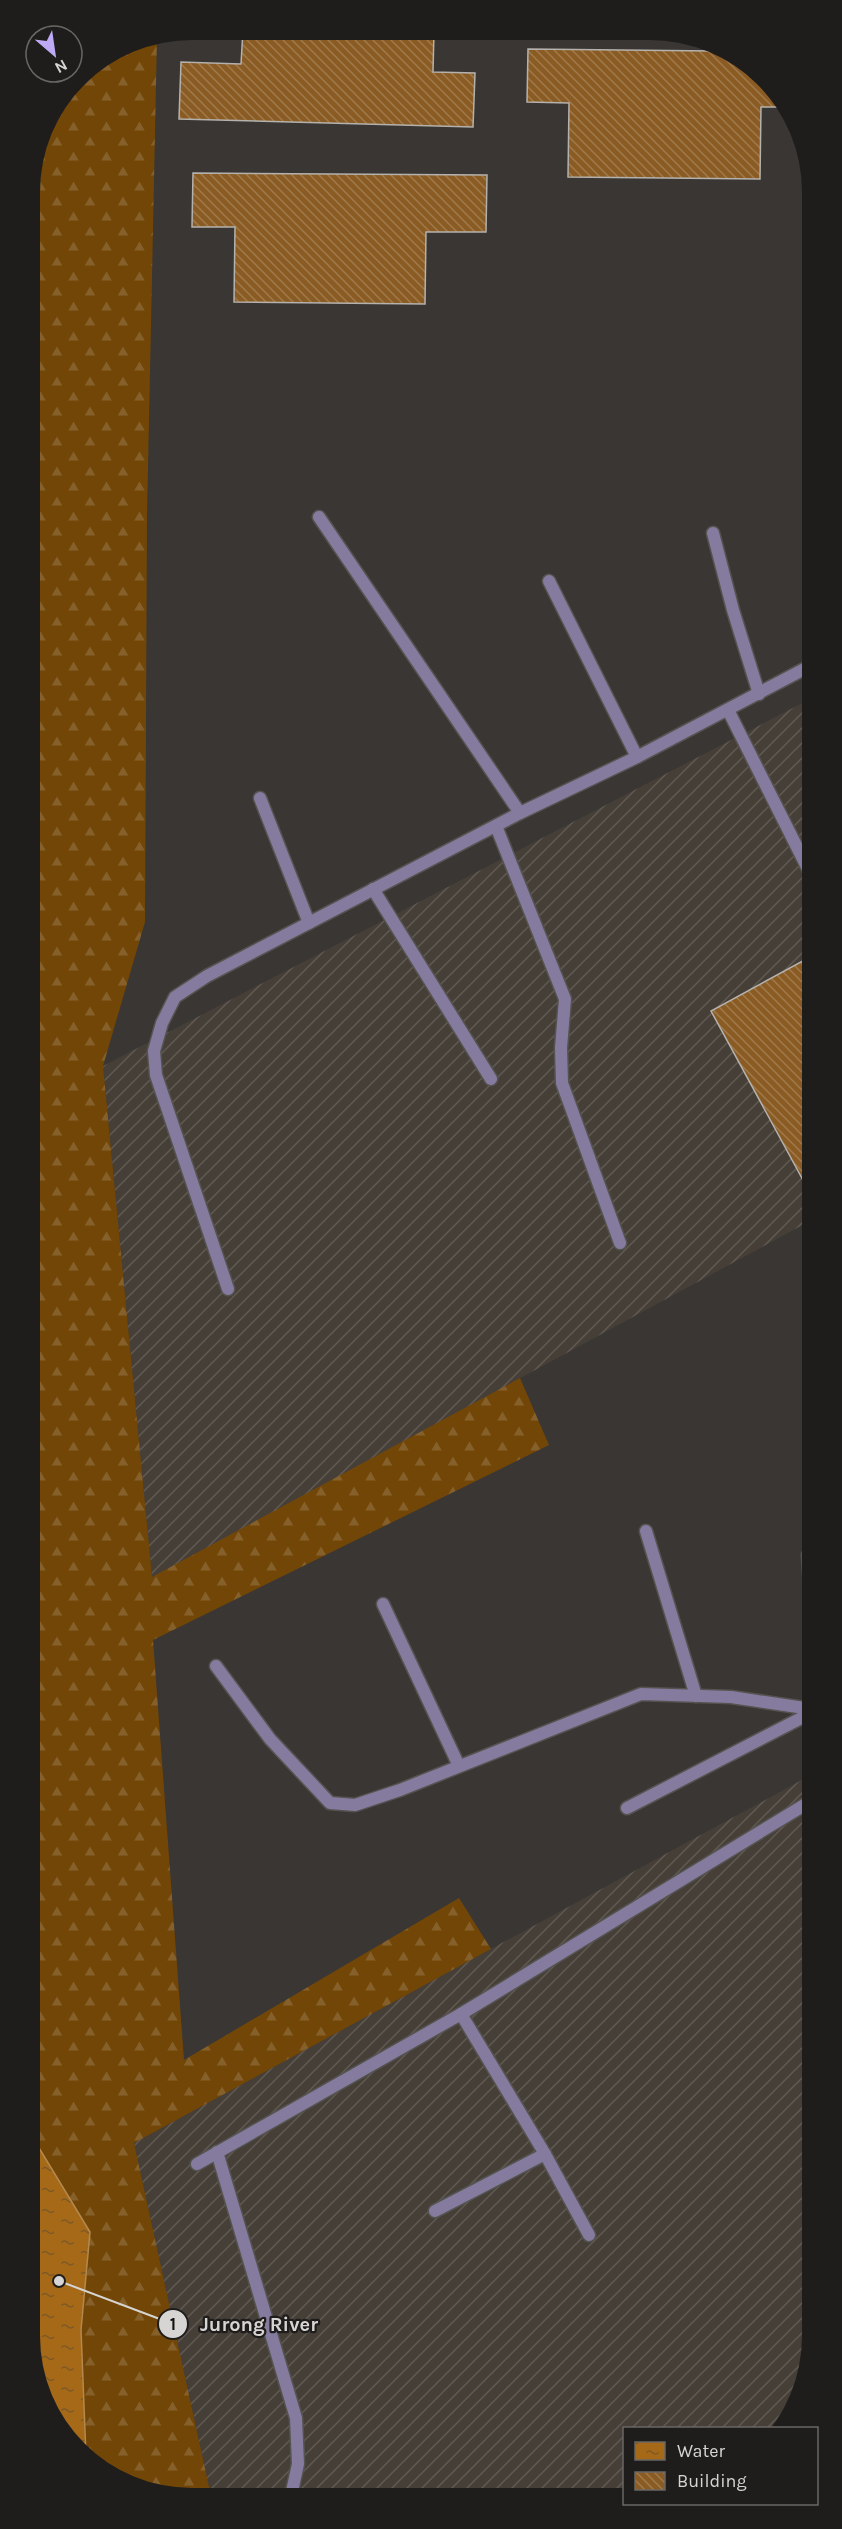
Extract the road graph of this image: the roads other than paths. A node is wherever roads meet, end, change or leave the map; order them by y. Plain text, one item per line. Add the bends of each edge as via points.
1 (319, 517) dead end
2 (713, 533) dead end
3 (549, 581) dead end
4 (802, 671) edge
5 (759, 694) junction
6 (728, 710) junction
7 (637, 757) junction
8 (260, 798) dead end
9 (520, 813) junction
10 (496, 826) junction
11 (802, 856) edge
12 (373, 889) junction
13 (309, 923) junction
14 (491, 1079) dead end
15 (620, 1243) dead end
16 (228, 1289) dead end
17 (646, 1531) dead end
18 (382, 1604) dead end
19 (216, 1666) dead end
20 (696, 1696) junction
21 (801, 1709) edge
22 (801, 1716) edge
23 (459, 1766) junction
24 (801, 1807) edge
25 (627, 1808) dead end
26 (461, 2014) junction
27 (217, 2152) junction
28 (545, 2154) junction
29 (197, 2164) dead end
30 (435, 2211) dead end
31 (589, 2235) dead end
32 (293, 2488) edge

1 - 9 lane
2 - 5 lane
3 - 7 lane
4 - 5 lane
5 - 6 lane
6 - 7 lane
6 - 11 lane
7 - 9 lane
8 - 13 lane
9 - 10 lane
10 - 12 lane
10 - 15 lane via 565,999 562,1083
12 - 13 lane
12 - 14 lane
13 - 16 lane via 175,997 154,1051 156,1075
17 - 20 lane
18 - 23 lane
19 - 23 lane via 270,1739 330,1803 355,1805
20 - 21 lane via 731,1697
20 - 23 lane via 641,1694
22 - 25 lane
24 - 26 lane
26 - 27 lane
26 - 28 lane
27 - 29 lane
27 - 32 lane via 296,2418 298,2464
28 - 30 lane
28 - 31 lane

